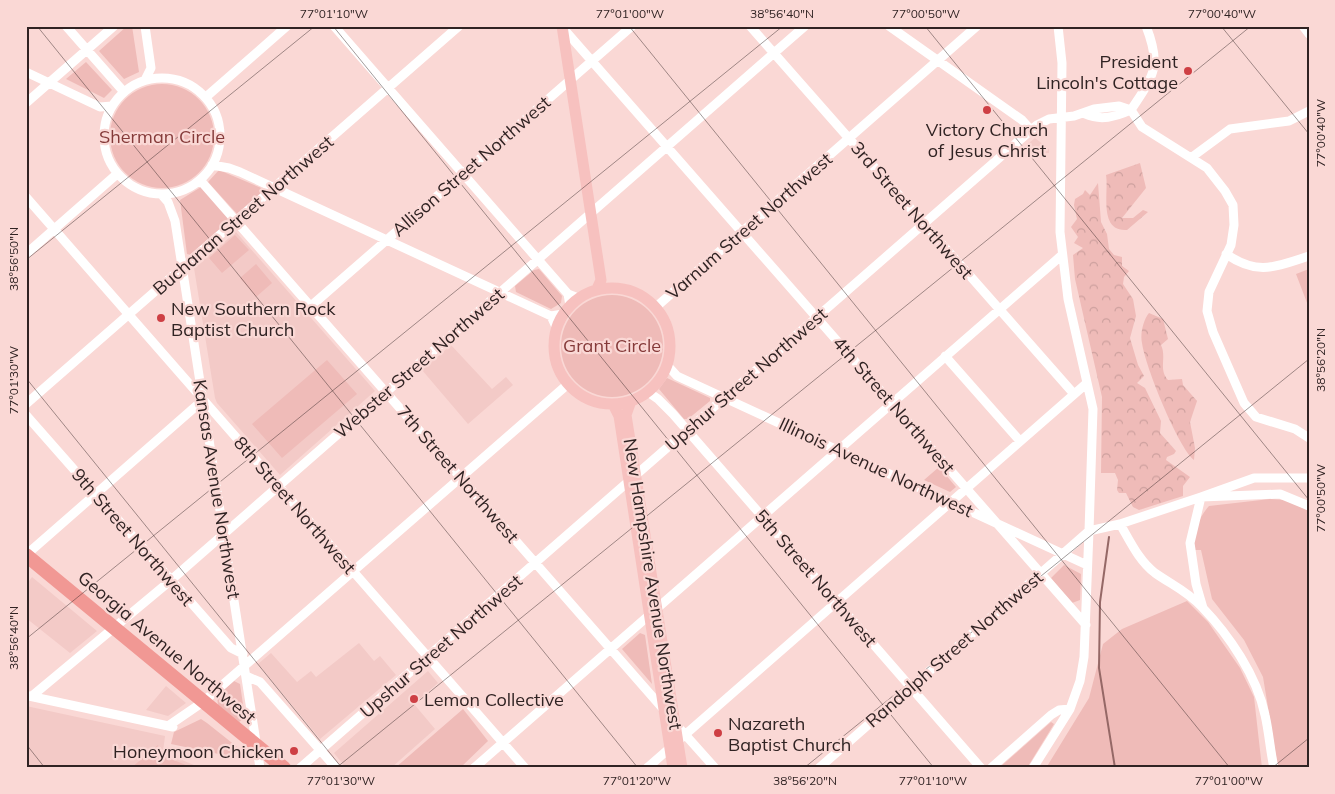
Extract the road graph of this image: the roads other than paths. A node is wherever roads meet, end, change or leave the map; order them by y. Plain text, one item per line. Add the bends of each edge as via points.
1 (66, 26) edge
2 (114, 26) edge
3 (145, 26) edge
4 (287, 26) edge
5 (334, 26) edge
6 (459, 26) edge
7 (632, 26) edge
8 (750, 26) edge
9 (805, 26) edge
10 (889, 26) edge
11 (977, 26) edge
12 (1058, 26) edge
13 (1146, 26) edge
14 (1303, 26) edge
15 (562, 27) edge
16 (1309, 34) edge
17 (87, 50) junction
18 (774, 53) junction
19 (938, 60) junction
20 (592, 61) junction
21 (151, 69) junction
22 (26, 72) edge
23 (160, 77) junction
24 (145, 80) junction
25 (570, 80) junction
26 (49, 83) junction
27 (388, 88) junction
28 (124, 92) junction
29 (206, 97) junction
30 (26, 103) edge
31 (112, 106) junction
32 (102, 108) junction
33 (1131, 110) junction
34 (1309, 111) edge
35 (107, 116) junction
36 (1060, 117) junction
37 (1031, 130) junction
38 (849, 138) junction
39 (667, 147) junction
40 (218, 154) junction
41 (1192, 157) junction
42 (212, 166) junction
43 (229, 168) junction
44 (117, 174) junction
45 (463, 174) junction
46 (200, 180) junction
47 (274, 188) junction
48 (180, 191) junction
49 (161, 194) junction
50 (26, 197) edge
51 (173, 211) junction
52 (590, 213) junction
53 (236, 221) junction
54 (923, 224) junction
55 (55, 230) junction
56 (742, 232) junction
57 (387, 240) junction
58 (26, 254) edge
59 (1226, 254) junction
60 (1062, 255) junction
61 (1309, 256) edge
62 (538, 260) junction
63 (182, 269) junction
64 (602, 286) junction
65 (500, 293) junction
66 (566, 305) junction
67 (311, 306) junction
68 (656, 307) junction
69 (999, 309) junction
70 (130, 315) junction
71 (817, 317) junction
72 (944, 356) junction
73 (667, 365) junction
74 (1087, 383) junction
75 (568, 384) junction
76 (386, 392) junction
77 (648, 392) junction
78 (1074, 394) junction
79 (725, 398) junction
80 (203, 400) junction
81 (631, 401) junction
82 (892, 402) junction
83 (26, 404) edge
84 (613, 404) junction
85 (26, 415) edge
86 (1309, 427) edge
87 (1295, 429) junction
88 (687, 431) junction
89 (1309, 438) edge
90 (1020, 441) junction
91 (837, 450) junction
92 (632, 477) junction
93 (461, 478) junction
94 (1309, 478) edge
95 (279, 486) junction
96 (966, 488) junction
97 (97, 494) junction
98 (1201, 497) junction
99 (950, 501) junction
100 (1309, 506) edge
101 (761, 516) junction
102 (999, 524) junction
103 (1120, 524) junction
104 (1089, 531) junction
105 (224, 534) junction
106 (1063, 554) junction
107 (26, 555) edge
108 (536, 563) junction
109 (1087, 565) junction
110 (354, 572) junction
111 (1041, 574) junction
112 (170, 581) junction
113 (836, 602) junction
114 (1203, 608) junction
115 (653, 610) junction
116 (1086, 625) junction
117 (115, 628) junction
118 (610, 648) junction
119 (243, 654) junction
120 (428, 657) junction
121 (244, 666) junction
122 (246, 676) junction
123 (911, 687) junction
124 (29, 696) edge
125 (205, 703) junction
126 (1070, 709) junction
127 (664, 710) junction
128 (675, 723) junction
129 (677, 741) junction
130 (503, 742) junction
131 (257, 746) junction
132 (321, 750) junction
133 (260, 768) edge
134 (284, 768) edge
135 (300, 768) edge
136 (336, 768) edge
137 (474, 768) edge
138 (525, 768) edge
139 (647, 768) edge
140 (673, 768) edge
141 (682, 768) edge
142 (715, 768) edge
143 (819, 768) edge
144 (981, 768) edge
145 (992, 768) edge
146 (1034, 768) edge
147 (1274, 768) edge

1 - 17 street
2 - 17 street
3 - 21 street
4 - 29 street
5 - 27 street
6 - 27 street, Buchanan Street Northwest
7 - 20 street, Allison Street Northwest
8 - 18 street, 3rd Street Northwest
9 - 18 street, Webster Street Northwest
10 - 19 street
11 - 19 street, Varnum Street Northwest
12 - 36 street via 1062,63
13 - 33 street via 1156,62 1149,83
14 - 16 street
15 - 20 street, 4th Street Northwest
15 - 25 main road
17 - 26 street
17 - 28 street
18 - 38 street, 3rd Street Northwest
18 - 39 street, Webster Street Northwest
19 - 37 street via 1022,120
19 - 38 street, Varnum Street Northwest
20 - 25 street, Allison Street Northwest
20 - 39 street, 4th Street Northwest
21 - 23 street
21 - 24 street
22 - 26 street
23 - 24 street
23 - 29 street via 184,81
24 - 28 street
25 - 45 street, Allison Street Northwest
25 - 52 main road
26 - 30 street
26 - 32 street
27 - 45 street
27 - 47 street, Buchanan Street Northwest
28 - 31 street
29 - 40 street via 219,123
31 - 32 street
31 - 35 street
32 - 35 street
33 - 36 street, Upshur Street Northwest via 1119,106
33 - 41 street via 1142,127
34 - 41 street via 1289,121 1230,129
35 - 44 street via 103,133 105,150
36 - 37 street, Upshur Street Northwest via 1044,120
36 - 60 street
37 - 54 street, Upshur Street Northwest
38 - 54 street, 3rd Street Northwest
38 - 56 street, Varnum Street Northwest
39 - 52 street, Webster Street Northwest
39 - 56 street, 4th Street Northwest
40 - 42 street
40 - 43 street
41 - 59 street via 1216,177 1233,205 1234,225
42 - 43 street
42 - 46 street
43 - 47 street
44 - 49 street via 136,188
44 - 55 street
45 - 57 street, Allison Street Northwest
45 - 62 street
46 - 48 street
46 - 53 street, 7th Street Northwest
47 - 53 street, Buchanan Street Northwest
47 - 57 street
48 - 49 street
48 - 51 street, Kansas Avenue Northwest
49 - 51 street, Kansas Avenue Northwest
50 - 55 street, 8th Street Northwest
51 - 63 street, Kansas Avenue Northwest
52 - 62 street, Webster Street Northwest
52 - 64 main road
53 - 63 street, Buchanan Street Northwest
53 - 67 street, 7th Street Northwest
54 - 69 street, 3rd Street Northwest
54 - 71 street, Upshur Street Northwest
55 - 58 street
55 - 70 street, 8th Street Northwest
56 - 68 street, Varnum Street Northwest
56 - 71 street, 4th Street Northwest
57 - 65 street
57 - 67 street, Allison Street Northwest
59 - 61 street via 1238,262 1264,270
59 - 87 street via 1209,292 1207,311 1228,370 1244,403 1256,417
60 - 69 street
60 - 74 street via 1068,299
62 - 65 street, Webster Street Northwest
62 - 66 street
63 - 70 street, Buchanan Street Northwest
63 - 80 street, Kansas Avenue Northwest
64 - 66 main road
64 - 68 main road via 631,290
65 - 66 street
65 - 76 street, Webster Street Northwest
66 - 75 main road via 556,327 554,356
67 - 76 street, 7th Street Northwest
68 - 73 main road via 670,334
69 - 72 street
69 - 78 street, 3rd Street Northwest
70 - 80 street, 8th Street Northwest
70 - 83 street, Buchanan Street Northwest
71 - 79 street, Upshur Street Northwest
71 - 82 street, 4th Street Northwest
72 - 82 street
72 - 90 street
73 - 77 main road
73 - 79 street, Illinois Avenue Northwest via 677,376
74 - 78 street
74 - 104 street via 1093,415
75 - 84 main road via 587,398
75 - 93 street
76 - 93 street, 7th Street Northwest
76 - 95 street, Webster Street Northwest
77 - 81 main road
77 - 88 street, 5th Street Northwest
78 - 90 street
79 - 88 street, Upshur Street Northwest
79 - 91 street, Illinois Avenue Northwest
80 - 95 street, 8th Street Northwest
80 - 97 street
80 - 105 street, Kansas Avenue Northwest
81 - 84 main road
81 - 92 main road, New Hampshire Avenue Northwest via 626,415
82 - 91 street
82 - 96 street, 4th Street Northwest
84 - 92 main road, New Hampshire Avenue Northwest via 619,416
85 - 97 street, 9th Street Northwest
86 - 87 street
87 - 89 street
88 - 92 street, Upshur Street Northwest
88 - 101 street, 5th Street Northwest
90 - 96 street
91 - 99 street, Illinois Avenue Northwest
91 - 101 street
92 - 108 street, Upshur Street Northwest
92 - 115 main road, New Hampshire Avenue Northwest
93 - 108 street, 7th Street Northwest
93 - 110 street
94 - 98 street via 1254,478
95 - 105 street, Webster Street Northwest
95 - 110 street, 8th Street Northwest
96 - 99 street
96 - 102 street, 4th Street Northwest
97 - 107 street
97 - 112 street, 9th Street Northwest
98 - 100 street via 1280,494
98 - 103 street
98 - 114 street via 1190,543
99 - 102 street, Illinois Avenue Northwest
99 - 113 street
101 - 113 street, 5th Street Northwest
101 - 115 street
102 - 106 street, Illinois Avenue Northwest
102 - 111 street, 4th Street Northwest
103 - 104 street
103 - 114 street via 1144,562
104 - 106 street, Randolph Street Northwest
104 - 109 street
105 - 112 street, Webster Street Northwest
105 - 119 street, Kansas Avenue Northwest
106 - 109 street, Illinois Avenue Northwest
106 - 111 street, Randolph Street Northwest
107 - 117 highway, Georgia Avenue Northwest
108 - 118 street, 7th Street Northwest
108 - 120 street, Upshur Street Northwest
109 - 116 street
110 - 120 street, 8th Street Northwest
110 - 121 street
111 - 116 street, 4th Street Northwest
111 - 123 street, Randolph Street Northwest
112 - 117 street, Webster Street Northwest
112 - 119 street, 9th Street Northwest via 231,648
113 - 123 street, 5th Street Northwest
113 - 129 street
114 - 147 street via 1227,637 1258,690
115 - 118 street
115 - 127 main road, New Hampshire Avenue Northwest
115 - 128 main road, New Hampshire Avenue Northwest
116 - 126 street via 1082,674
117 - 124 street, Webster Street Northwest
117 - 125 highway, Georgia Avenue Northwest
118 - 127 street, 7th Street Northwest
118 - 130 street
119 - 121 street, Kansas Avenue Northwest
120 - 130 street, 8th Street Northwest
120 - 132 street, Upshur Street Northwest
121 - 122 street, Kansas Avenue Northwest
121 - 125 street
122 - 131 street, Kansas Avenue Northwest
122 - 132 street via 256,678
123 - 143 street, Randolph Street Northwest
123 - 144 street, 5th Street Northwest
124 - 125 street via 168,726 182,725
125 - 131 highway, Georgia Avenue Northwest
126 - 145 street via 1051,715
126 - 146 street
127 - 128 street, 7th Street Northwest
127 - 129 main road, New Hampshire Avenue Northwest
128 - 129 main road, New Hampshire Avenue Northwest
129 - 139 street
129 - 140 main road, New Hampshire Avenue Northwest
129 - 141 main road, New Hampshire Avenue Northwest
129 - 142 street
130 - 137 street
130 - 138 street, 8th Street Northwest
131 - 133 street, Kansas Avenue Northwest
131 - 134 highway, Georgia Avenue Northwest
132 - 135 street, Upshur Street Northwest
132 - 136 street

